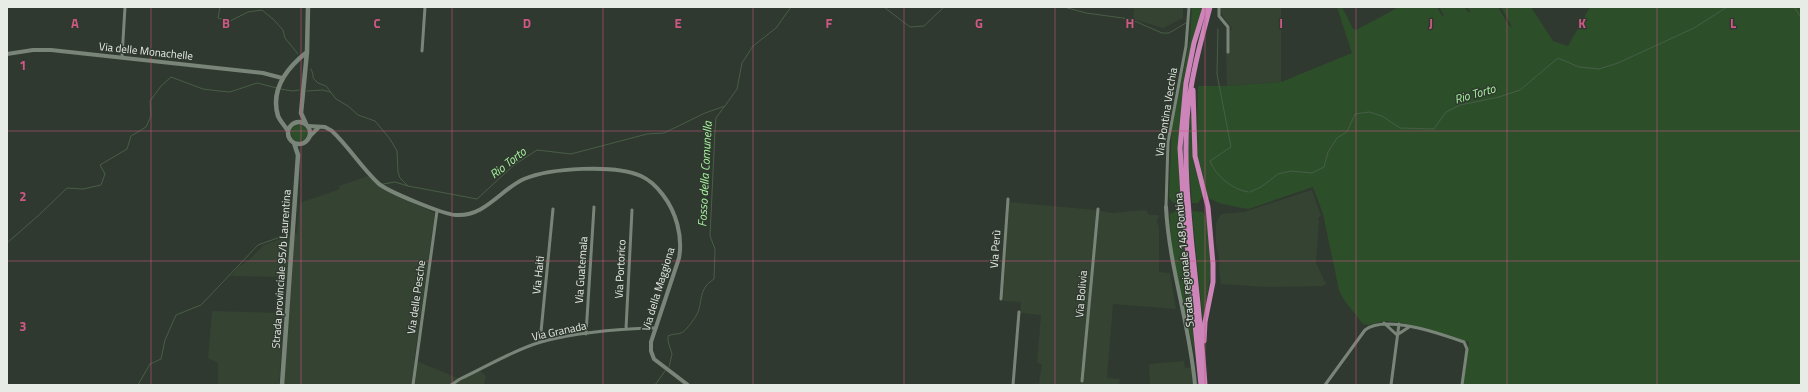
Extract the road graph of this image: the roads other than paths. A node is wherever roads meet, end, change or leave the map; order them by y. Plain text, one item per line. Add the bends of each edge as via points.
1 (125, 7) edge
2 (308, 7) edge
3 (425, 7) edge
4 (1188, 7) edge
5 (1204, 7) edge
6 (1210, 7) edge
7 (1219, 7) edge
8 (1204, 19) junction
9 (1201, 29) junction
10 (422, 51) dead end
11 (307, 52) junction
12 (1228, 52) dead end
13 (7, 54) edge
14 (122, 57) junction
15 (1193, 77) junction
16 (282, 78) junction
17 (301, 113) junction
18 (282, 122) junction
19 (294, 124) junction
20 (307, 125) junction
21 (320, 127) junction
22 (288, 131) junction
23 (1184, 134) junction
24 (310, 136) junction
25 (294, 143) junction
26 (304, 143) junction
27 (298, 155) junction
28 (1008, 199) dead end
29 (594, 207) dead end
30 (1166, 207) joint
31 (553, 209) dead end
32 (1098, 209) dead end
33 (632, 210) dead end
34 (437, 211) junction
35 (1186, 213) junction
36 (1001, 299) dead end
37 (1019, 312) dead end
38 (1384, 323) junction
39 (1399, 324) junction
40 (1409, 327) junction
41 (655, 328) junction
42 (626, 329) junction
43 (586, 334) junction
44 (1397, 335) junction
45 (540, 342) junction
46 (1204, 364) junction
47 (1082, 381) dead end
48 (282, 385) edge
49 (413, 385) edge
50 (451, 385) edge
51 (688, 385) edge
52 (1013, 385) edge
53 (1195, 385) edge
54 (1201, 385) edge
55 (1205, 385) edge
56 (1325, 385) edge
57 (1391, 385) edge
58 (1462, 385) edge

1 - 14 street
2 - 11 main road
3 - 10 street
4 - 30 street, Via Pontina Vecchia via 1186,46 1168,142
5 - 8 highway
6 - 8 highway
7 - 12 street via 1219,16 1228,27
8 - 9 highway
9 - 15 highway
9 - 23 highway via 1186,83
11 - 16 main road
11 - 17 main road
13 - 14 street, Via delle Monachelle via 44,50
14 - 16 street, Via delle Monachelle via 258,72
15 - 23 highway
15 - 46 highway via 1195,156 1208,208 1213,268 1205,327
16 - 18 main road via 278,95 278,113
17 - 19 main road
17 - 20 main road
18 - 19 main road
18 - 22 main road, Strada provinciale 95/b Laurentina
19 - 20 main road via 301,122
19 - 22 main road
20 - 21 street, Via della Maggiona
20 - 24 main road
21 - 24 street
21 - 34 street, Via della Maggiona via 334,133 380,185
22 - 25 main road, Strada provinciale 95/b Laurentina
23 - 35 highway, Strada regionale 148 Pontina
24 - 26 main road, Strada provinciale 95/b Laurentina
25 - 26 main road
25 - 27 main road, Strada provinciale 95/b Laurentina
26 - 27 main road, Strada provinciale 95/b Laurentina
27 - 48 main road, Strada provinciale 95/b Laurentina
28 - 36 street, Via Perù
29 - 43 street, Via Guatemala
30 - 53 street, Via Pontina Vecchia via 1173,263 1191,350
31 - 45 street, Via Haiti
32 - 47 street, Via Bolivia
33 - 42 street, Via Portorico
34 - 41 street, Via della Maggiona via 456,215 473,213 524,179 543,173 562,170 626,172 646,178 657,188 670,207 678,226 681,244 679,258
34 - 49 street, Via delle Pesche
35 - 46 highway, Strada regionale 148 Pontina
35 - 54 highway, Strada regionale 148 Pontina
37 - 52 street
38 - 39 street
38 - 44 street
38 - 56 street via 1372,325 1365,330
39 - 40 street
39 - 44 street
40 - 44 street
40 - 58 street via 1466,344
41 - 42 street, Via Granada
41 - 51 street, Via della Maggiona via 651,345 653,357
42 - 43 street, Via Granada
43 - 45 street, Via Granada
44 - 57 street
45 - 50 street, Via Granada via 460,378
46 - 55 highway, Strada regionale 148 Pontina

